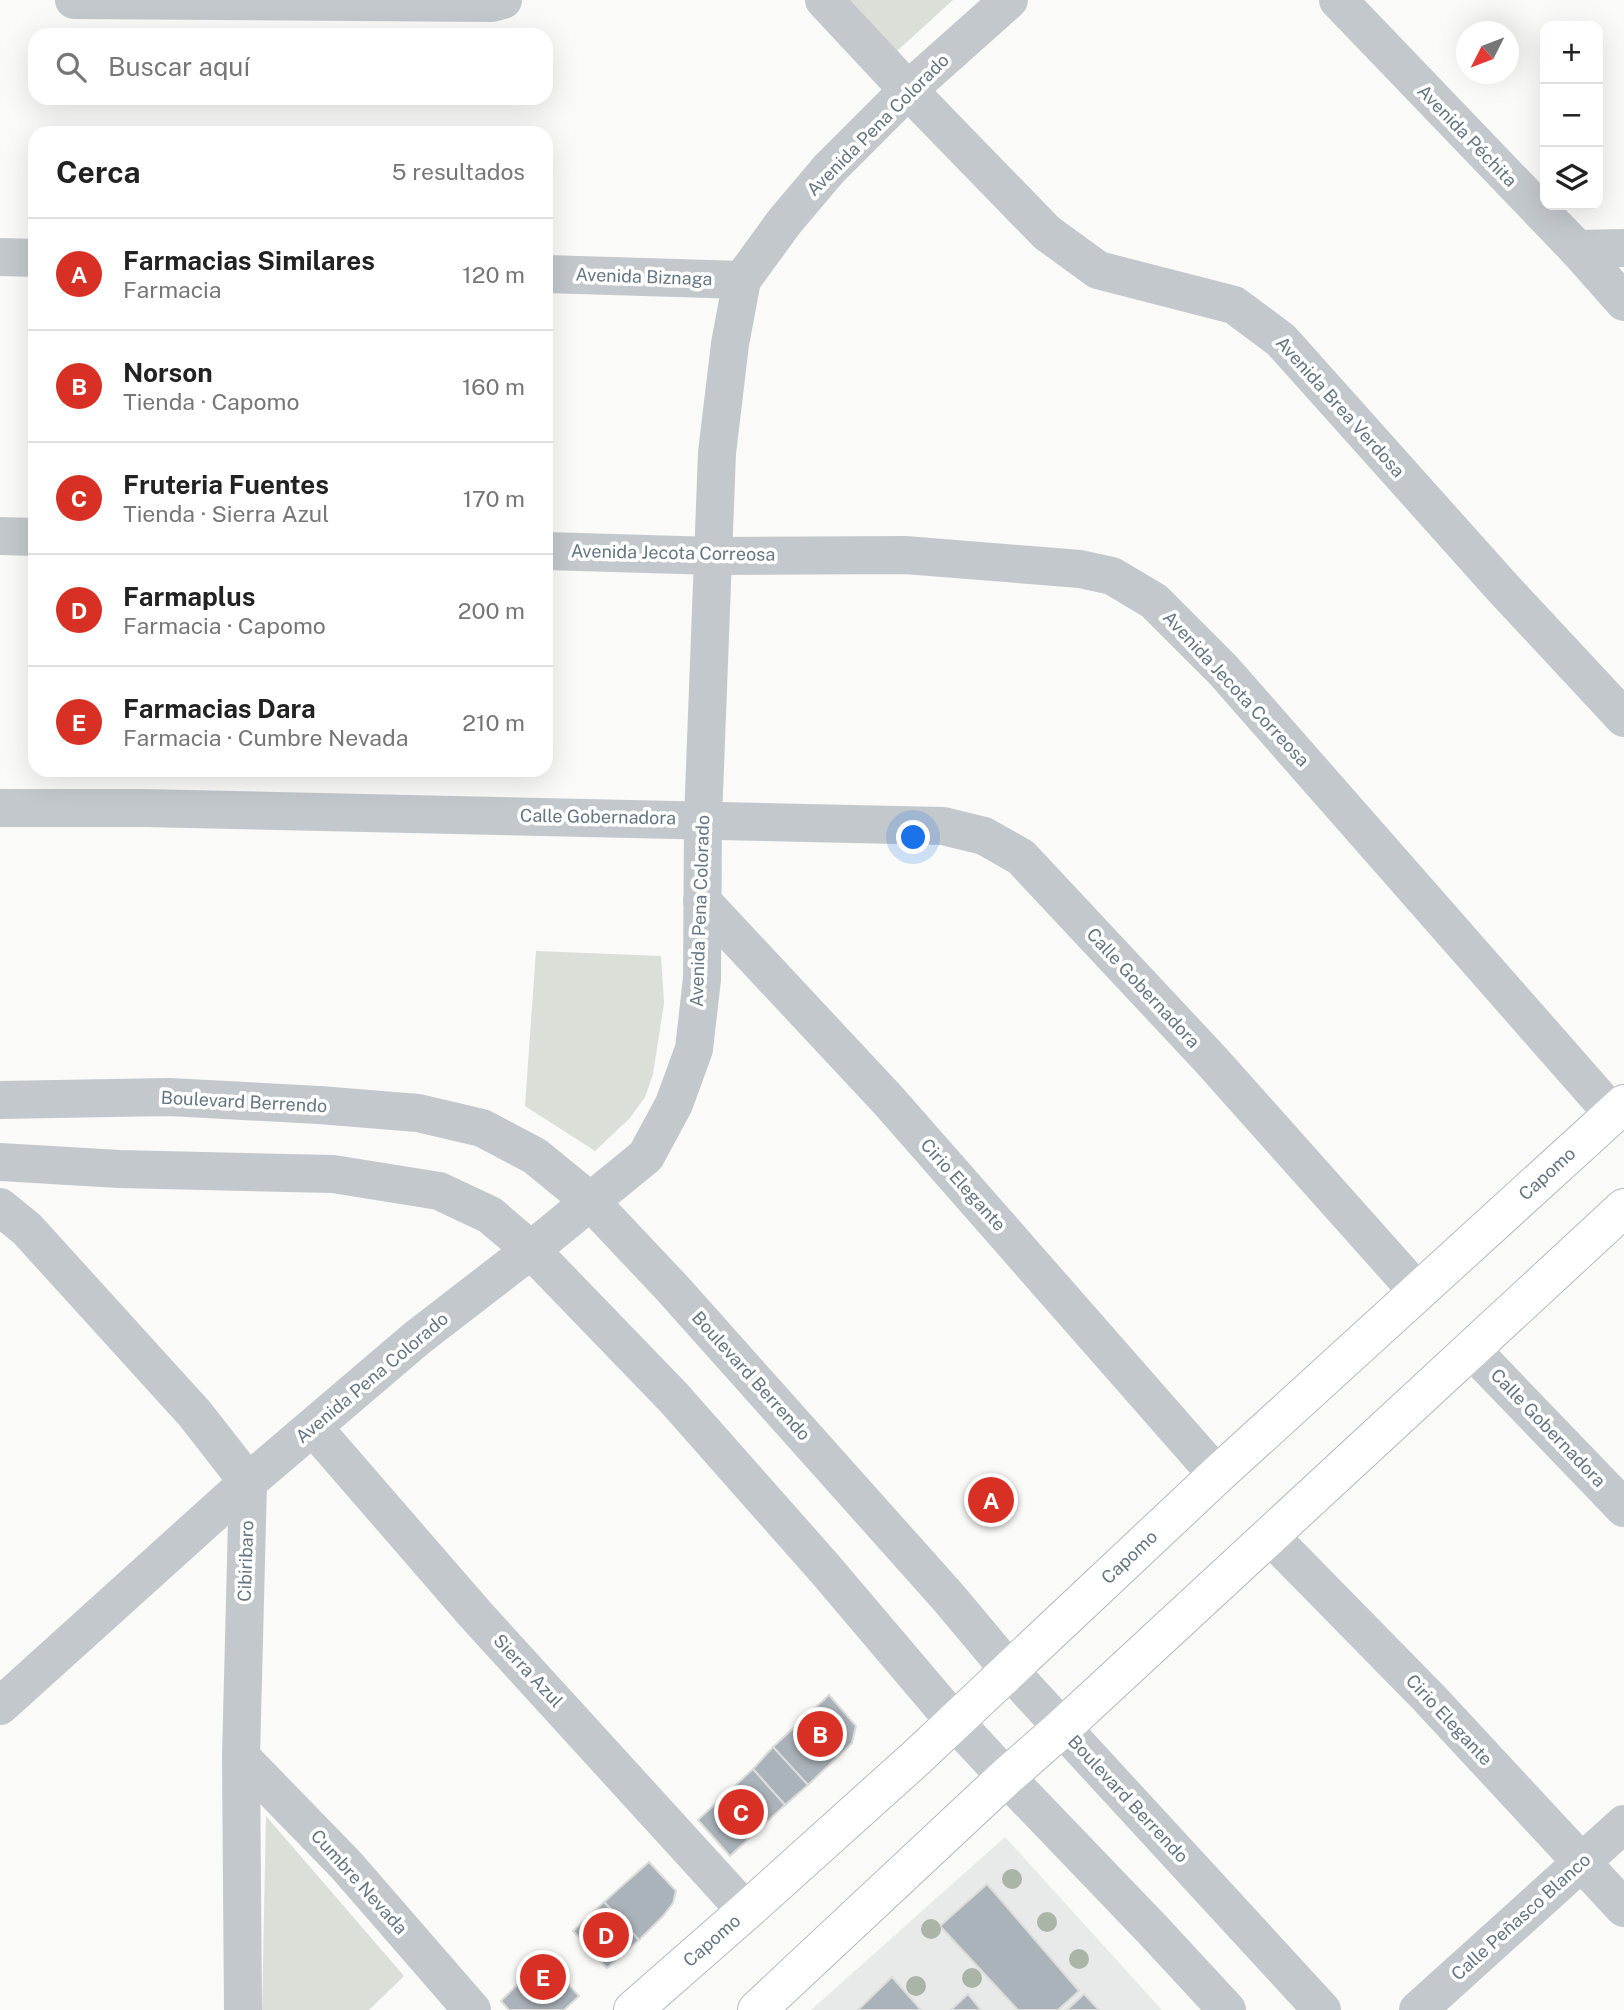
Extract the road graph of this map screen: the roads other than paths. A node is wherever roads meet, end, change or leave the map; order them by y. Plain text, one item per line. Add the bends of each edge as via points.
1 (74, 0) edge
2 (503, 0) edge
3 (824, 0) edge
4 (1009, 0) edge
5 (1338, 0) edge
6 (908, 90) junction
7 (1624, 248) edge
8 (1577, 249) junction
9 (0, 257) edge
10 (28, 258) edge
11 (553, 274) edge
12 (742, 280) junction
13 (1624, 302) edge
14 (0, 536) edge
15 (28, 537) edge
16 (553, 551) edge
17 (714, 555) junction
18 (1624, 718) edge
19 (0, 808) edge
20 (703, 819) junction
21 (702, 901) junction
22 (0, 1100) edge
23 (1618, 1109) edge
24 (0, 1162) edge
25 (590, 1201) junction
26 (0, 1207) edge
27 (1624, 1208) edge
28 (531, 1250) junction
29 (1417, 1291) junction
30 (1471, 1349) junction
31 (313, 1427) junction
32 (1217, 1475) junction
33 (248, 1482) junction
34 (1624, 1508) edge
35 (1270, 1536) junction
36 (1010, 1671) junction
37 (0, 1706) edge
38 (955, 1722) junction
39 (1062, 1728) junction
40 (241, 1757) junction
41 (1006, 1777) junction
42 (1624, 1824) edge
43 (1581, 1862) junction
44 (1624, 1908) edge
45 (746, 1911) junction
46 (243, 2010) edge
47 (472, 2010) edge
48 (633, 2010) edge
49 (757, 2010) edge
50 (1227, 2010) edge
51 (1322, 2010) edge
52 (1418, 2010) edge

1 - 2 street
3 - 6 street, Avenida Brea Verdosa
4 - 6 street, Avenida Pena Colorado
5 - 8 street, Avenida Péchita
6 - 12 street, Avenida Pena Colorado via 829,169
6 - 18 street, Avenida Brea Verdosa via 1047,233 1098,270 1234,304 1280,340
7 - 8 street
8 - 13 street, Avenida Péchita
9 - 10 street
11 - 12 street, Avenida Biznaga
12 - 17 street, Avenida Pena Colorado via 717,453
14 - 15 street
16 - 17 street, Avenida Jecota Correosa
17 - 20 street, Avenida Pena Colorado
17 - 23 street, Avenida Jecota Correosa via 905,555 1080,569 1112,576 1154,601 1223,670
19 - 20 street, Calle Gobernadora
20 - 21 street, Avenida Pena Colorado
20 - 29 street, Calle Gobernadora via 943,826 984,836 1021,857 1211,1060
21 - 25 street, Avenida Pena Colorado via 702,979 694,1049 674,1104 646,1156
21 - 32 street, Cirio Elegante via 888,1100
22 - 25 street, Boulevard Berrendo via 169,1097 418,1113 482,1128 534,1156
23 - 29 main road, Capomo
24 - 28 street via 333,1174 439,1191 490,1215
25 - 28 street, Avenida Pena Colorado
25 - 36 street, Boulevard Berrendo via 795,1423
26 - 33 street via 27,1229 195,1414
27 - 30 main road
28 - 31 street, Avenida Pena Colorado via 416,1338
28 - 38 street via 674,1398
29 - 32 main road, Capomo
30 - 34 street, Calle Gobernadora
30 - 35 main road
31 - 33 street, Avenida Pena Colorado
31 - 45 street, Sierra Azul
32 - 36 main road, Capomo
33 - 37 street, Avenida Pena Colorado
33 - 40 street, Cibiribaro
35 - 39 main road
35 - 43 street, Cirio Elegante
36 - 38 main road, Capomo
36 - 39 street, Boulevard Berrendo
38 - 41 street
38 - 45 main road, Capomo
39 - 41 main road
39 - 51 street, Boulevard Berrendo
40 - 46 street, Cibiribaro
40 - 47 street, Cumbre Nevada via 346,1865
41 - 49 main road
41 - 50 street
42 - 43 street, Calle Peñasco Blanco
43 - 44 street, Cirio Elegante
43 - 52 street, Calle Peñasco Blanco
45 - 48 main road, Capomo

